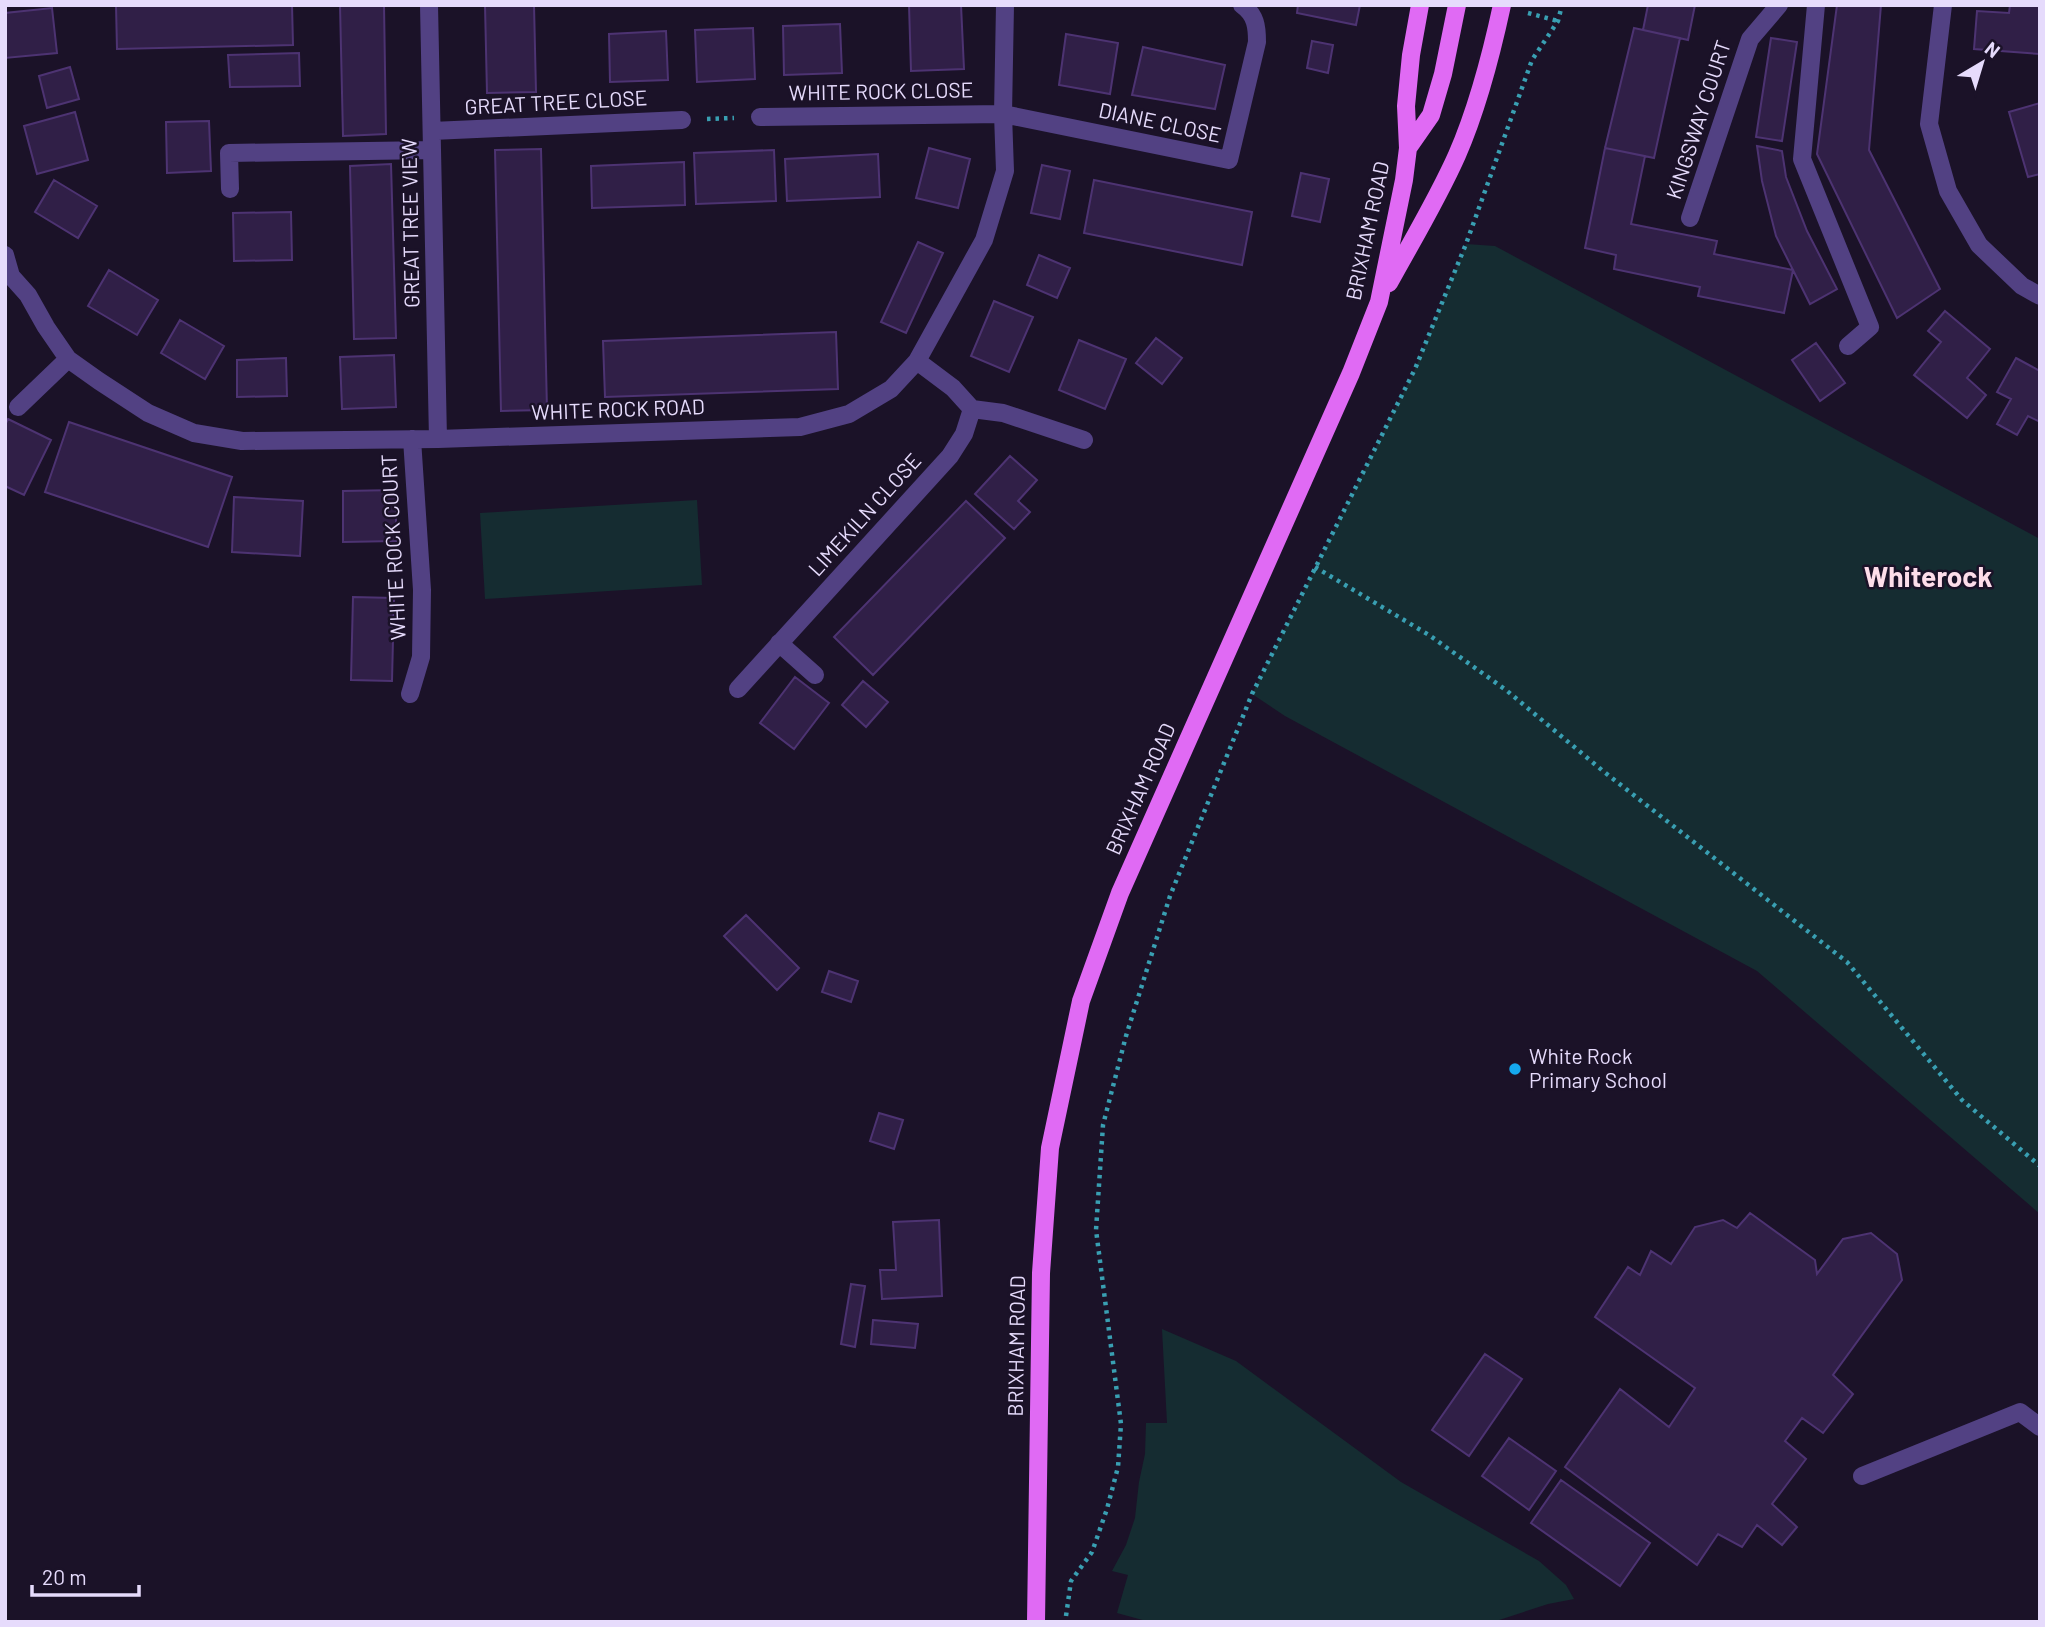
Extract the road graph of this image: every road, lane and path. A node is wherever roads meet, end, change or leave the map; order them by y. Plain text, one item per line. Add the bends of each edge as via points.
1 (429, 5) edge
2 (1005, 5) edge
3 (1242, 5) edge
4 (1420, 5) edge
5 (1457, 5) edge
6 (1503, 5) edge
7 (1562, 5) edge
8 (1779, 5) edge
9 (1816, 5) edge
10 (1943, 5) edge
11 (1003, 114) junction
12 (761, 117) joint
13 (682, 120) joint
14 (432, 141) junction
15 (1408, 148) junction
16 (230, 189) dead end
17 (1690, 218) dead end
18 (5, 255) edge
19 (2040, 296) edge
20 (1379, 302) junction
21 (1849, 346) dead end
22 (68, 359) junction
23 (916, 362) junction
24 (18, 407) dead end
25 (972, 409) junction
26 (412, 439) junction
27 (438, 439) junction
28 (1084, 440) dead end
29 (1315, 568) junction
30 (779, 643) junction
31 (816, 675) dead end
32 (738, 689) dead end
33 (411, 694) dead end
34 (2040, 1166) edge
35 (2040, 1427) edge
36 (1862, 1476) dead end
37 (1036, 1622) edge
38 (1065, 1622) edge

1 - 14 street, GREAT TREE VIEW
2 - 11 street, WHITE ROCK ROAD
3 - 11 street, DIANE CLOSE via 1257,23 1257,42 1229,160
4 - 15 main road, BRIXHAM ROAD via 1410,55
5 - 15 main road via 1431,115
6 - 20 main road via 1457,156
7 - 29 path via 1558,21 1532,60 1415,369
8 - 17 street, KINGSWAY COURT via 1750,40
9 - 21 street via 1802,159 1870,327
10 - 19 street via 1929,124 1948,191 1979,245 2022,286
11 - 12 street, WHITE ROCK CLOSE
11 - 23 street, WHITE ROCK ROAD via 1005,171 984,240
12 - 13 path
13 - 14 street, GREAT TREE CLOSE
14 - 16 street, GREAT TREE CLOSE via 229,153
14 - 27 street, GREAT TREE VIEW
15 - 20 main road, BRIXHAM ROAD
18 - 22 street, WHITE ROCK ROAD via 11,276
20 - 37 main road, BRIXHAM ROAD via 1352,373 1120,894 1081,1001 1050,1148 1041,1273
22 - 24 street
22 - 26 street, WHITE ROCK ROAD via 148,412 194,433 242,441
23 - 25 street via 953,388
23 - 27 street, WHITE ROCK ROAD via 891,389 849,414 800,427
25 - 28 street via 1003,413
25 - 30 street, LIMEKILN CLOSE via 950,456
26 - 27 street, WHITE ROCK ROAD
26 - 33 street, WHITE ROCK COURT via 422,590 421,657
29 - 34 path via 1429,635 1506,690 1847,962 1962,1100
29 - 38 path via 1252,694 1170,896 1103,1125 1096,1230 1121,1424 1118,1467 1092,1552 1071,1581
30 - 31 street
30 - 32 street, LIMEKILN CLOSE
35 - 36 street via 2020,1412

